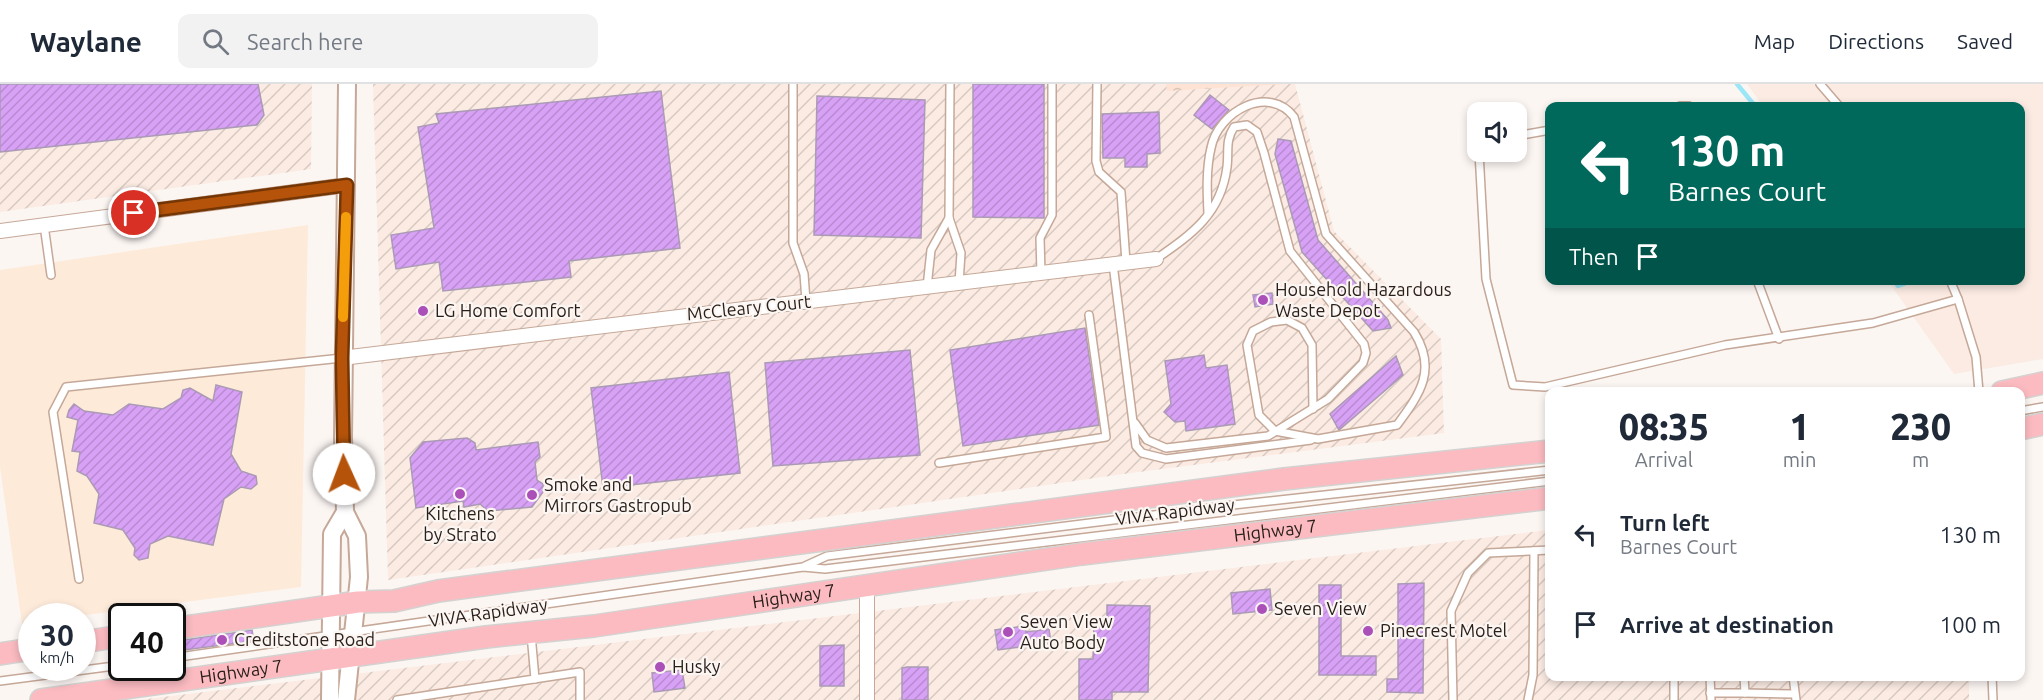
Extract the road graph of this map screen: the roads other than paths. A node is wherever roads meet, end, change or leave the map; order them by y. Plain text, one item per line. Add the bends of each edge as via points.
1 (347, 84) edge
2 (794, 84) edge
3 (950, 84) edge
4 (1052, 84) edge
5 (1097, 84) edge
6 (1820, 84) edge
7 (1836, 102) edge
8 (1545, 131) edge
9 (1527, 134) edge
10 (1480, 162) edge
11 (347, 185) junction
12 (1209, 213) junction
13 (949, 218) junction
14 (44, 225) junction
15 (0, 231) edge
16 (1156, 259) joint
17 (1119, 263) junction
18 (1041, 273) junction
19 (51, 275) dead end
20 (959, 283) junction
21 (1759, 285) edge
22 (1952, 285) edge
23 (927, 287) junction
24 (1958, 298) junction
25 (806, 302) junction
26 (1089, 315) dead end
27 (1779, 339) junction
28 (342, 358) junction
29 (2043, 383) edge
30 (1978, 387) edge
31 (2025, 387) edge
32 (2043, 406) edge
33 (1312, 408) junction
34 (2025, 410) edge
35 (1135, 423) junction
36 (2043, 424) edge
37 (2025, 428) edge
38 (1275, 431) junction
39 (1318, 439) junction
40 (1545, 453) edge
41 (939, 463) dead end
42 (1545, 471) edge
43 (1545, 482) edge
44 (1545, 499) edge
45 (345, 512) junction
46 (1545, 550) edge
47 (1534, 551) junction
48 (803, 567) junction
49 (79, 579) dead end
50 (867, 584) junction
51 (358, 602) junction
52 (331, 606) junction
53 (186, 627) edge
54 (530, 632) junction
55 (354, 633) junction
56 (331, 637) junction
57 (18, 651) edge
58 (0, 654) edge
59 (186, 656) edge
60 (341, 658) junction
61 (108, 667) edge
62 (535, 680) junction
63 (0, 681) edge
64 (1674, 681) edge
65 (1710, 681) edge
66 (1744, 681) edge
67 (1793, 681) edge
68 (1992, 681) edge
69 (1745, 693) junction
70 (1711, 696) edge
71 (1795, 697) edge
72 (41, 700) edge
73 (330, 700) edge
74 (346, 700) edge
75 (397, 700) edge
76 (580, 700) edge
77 (867, 700) edge
78 (1453, 700) edge
79 (1528, 700) edge
80 (1674, 700) edge
81 (1993, 700) edge

1 - 11 street
2 - 25 lane via 793,243 804,274
3 - 13 lane
4 - 18 lane via 1052,215 1040,238
5 - 17 lane via 1096,161 1099,172 1121,192
6 - 7 lane
8 - 9 lane
10 - 27 lane via 1486,279 1513,385 1545,387 1725,345
11 - 14 street
11 - 28 street
12 - 16 lane via 1195,232
12 - 33 lane via 1217,205 1227,167 1227,138 1234,127 1247,125 1257,132 1290,251 1364,344 1363,363 1328,399
12 - 39 lane via 1211,146 1230,116 1263,100 1287,108 1294,117 1326,234 1414,332 1425,350 1425,374 1414,402 1396,424
13 - 20 lane via 961,253
13 - 23 lane via 931,250
14 - 15 street
14 - 19 lane
16 - 17 street, McCleary Court
17 - 18 street, McCleary Court
17 - 35 lane
18 - 20 street, McCleary Court
20 - 23 street, McCleary Court
21 - 27 lane
22 - 24 lane
23 - 25 street, McCleary Court
24 - 27 lane via 1873,322
24 - 30 lane via 1976,357
25 - 28 street, McCleary Court
26 - 41 lane via 1106,437
28 - 45 street
28 - 49 lane via 66,387 53,412
29 - 31 main road
32 - 34 lane
33 - 38 lane
33 - 38 lane via 1312,345 1308,337 1287,320 1261,325 1253,331 1247,345 1259,416
35 - 38 lane via 1147,440 1166,448 1268,436
35 - 39 lane via 1136,446 1152,457 1166,459
36 - 37 main road
38 - 39 lane
40 - 51 main road via 1284,479 438,591 394,601
42 - 48 lane, VIVA Rapidway via 827,556
43 - 48 lane, VIVA Rapidway via 825,569
44 - 50 main road, Highway 7 via 1160,544
45 - 51 street via 357,536
45 - 52 street via 332,534
46 - 47 lane
47 - 78 lane via 1488,553 1468,573 1451,611
47 - 79 lane via 1533,675
48 - 55 lane, VIVA Rapidway
50 - 54 main road, Highway 7 via 594,626
50 - 77 street
51 - 52 main road
51 - 55 street
52 - 53 main road
52 - 56 street
54 - 60 main road, Highway 7
54 - 62 lane
55 - 56 lane, VIVA Rapidway
55 - 60 street
56 - 59 lane, VIVA Rapidway
56 - 60 street
57 - 58 main road
60 - 72 main road, Highway 7
60 - 73 street
60 - 74 street
61 - 63 lane
62 - 75 lane
62 - 76 lane via 580,672
64 - 80 lane
65 - 70 lane
66 - 69 lane
67 - 71 lane
68 - 81 lane
69 - 70 lane
69 - 71 lane

